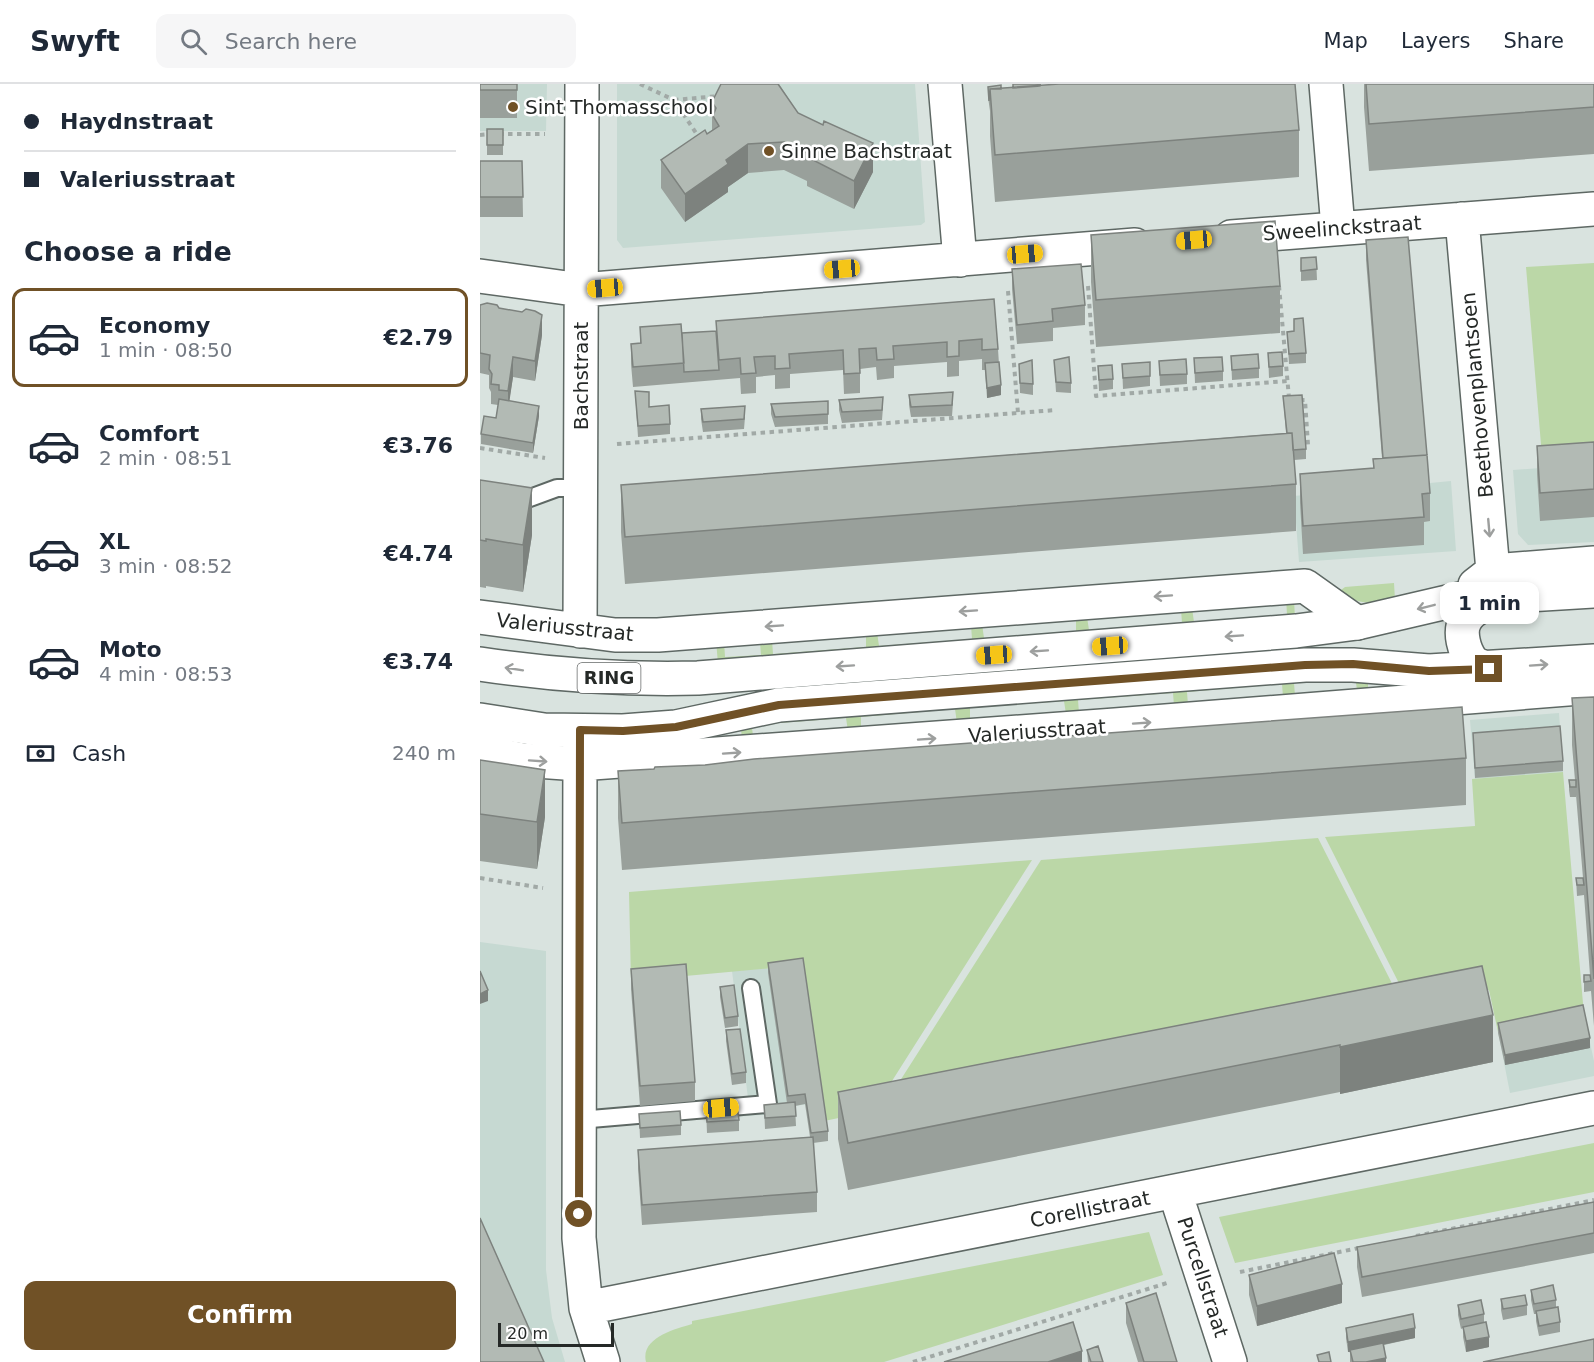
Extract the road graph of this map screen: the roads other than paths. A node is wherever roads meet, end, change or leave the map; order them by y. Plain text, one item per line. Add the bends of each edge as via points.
1 (582, 84) edge
2 (945, 84) edge
3 (1326, 84) edge
4 (1594, 209) edge
5 (1462, 219) junction
6 (1338, 228) junction
7 (1207, 239) edge
8 (1163, 243) edge
9 (960, 260) junction
10 (480, 276) edge
11 (581, 290) junction
12 (580, 463) junction
13 (480, 506) edge
14 (1594, 563) edge
15 (1498, 584) junction
16 (1594, 591) edge
17 (480, 617) edge
18 (1357, 622) junction
19 (580, 631) junction
20 (1594, 661) edge
21 (480, 663) edge
22 (1489, 669) junction
23 (652, 678) junction
24 (1594, 687) edge
25 (480, 720) edge
26 (580, 730) junction
27 (623, 731) junction
28 (480, 752) edge
29 (579, 764) junction
30 (751, 988) dead end
31 (1594, 1108) edge
32 (579, 1120) junction
33 (1175, 1192) junction
34 (586, 1308) junction
35 (603, 1362) edge
36 (1230, 1362) edge

1 - 11 street, Bachstraat
2 - 9 street
3 - 6 street
4 - 5 street, Sweelinckstraat
5 - 6 street, Sweelinckstraat
5 -> 15 street, Beethovenplantsoen
6 - 7 street, Sweelinckstraat
8 - 9 street
9 - 11 street
10 - 11 street
11 - 12 street, Bachstraat
12 - 13 lane via 557,488 500,509
12 - 19 street, Bachstraat
14 - 15 street
15 - 16 street, RING
15 -> 18 street, RING via 1460,599
15 - 22 street via 1484,605 1465,621 1462,632 1473,662
17 - 19 street, Valeriusstraat
18 -> 19 street, Valeriusstraat via 1305,586 658,635
18 -> 23 street, RING via 1296,632
22 -> 20 street
23 -> 21 street, RING via 548,673
22 - 27 street via 1429,671 1353,664 1305,665 779,705 676,727
23 - 27 street via 664,689 663,709 649,722
29 -> 24 street, Valeriusstraat
25 - 26 street via 544,730
26 - 27 street
26 - 29 street
28 -> 29 street, Valeriusstraat
29 - 32 street
30 - 32 lane via 768,1104
31 - 33 street, Corellistraat
32 - 34 street via 579,1238
33 - 34 street, Corellistraat
33 - 36 street, Purcellstraat
34 - 35 street

